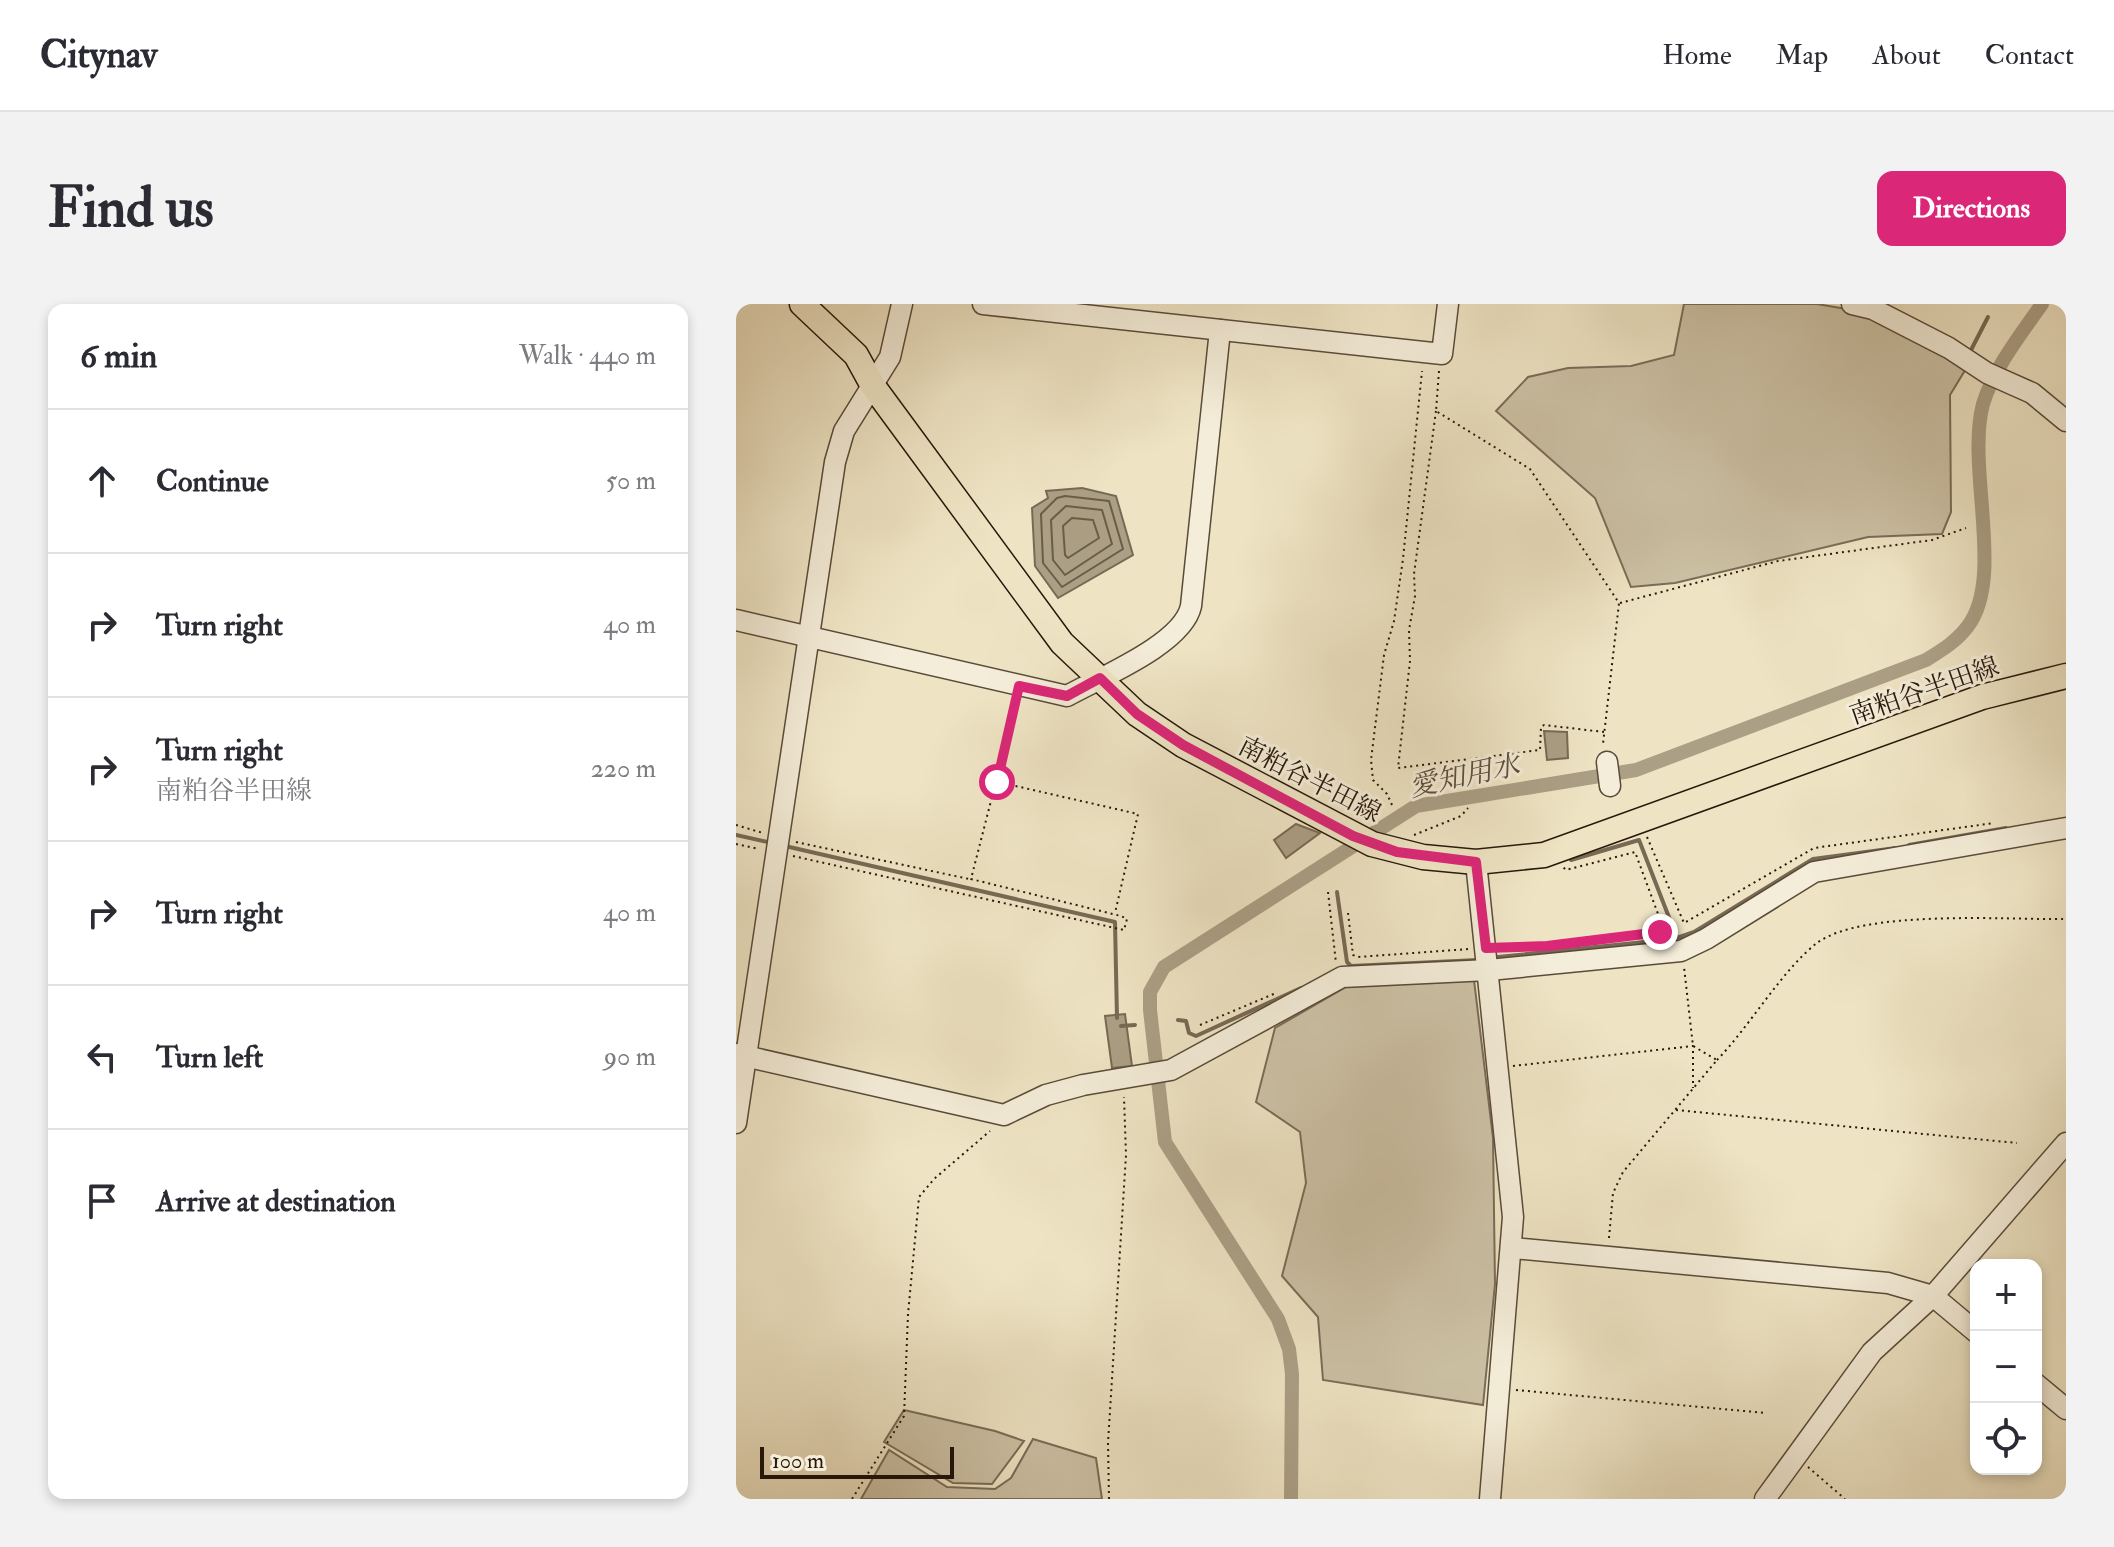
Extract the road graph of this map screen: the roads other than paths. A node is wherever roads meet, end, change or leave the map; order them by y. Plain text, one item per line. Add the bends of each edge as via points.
1 (802, 304) edge
2 (902, 304) edge
3 (983, 304) edge
4 (1448, 304) edge
5 (1852, 304) edge
6 (1220, 330) junction
7 (873, 386) junction
8 (2066, 421) edge
9 (736, 620) edge
10 (809, 637) junction
11 (2066, 676) edge
12 (1100, 678) junction
13 (1607, 762) road end
14 (1610, 786) dead end
15 (2066, 828) edge
16 (1476, 862) junction
17 (1489, 970) junction
18 (741, 1055) edge
19 (736, 1123) edge
20 (2066, 1143) edge
21 (1513, 1248) junction
22 (1933, 1296) junction
23 (1975, 1331) edge
24 (2042, 1389) edge
25 (2066, 1409) edge
26 (1490, 1499) edge
27 (1765, 1499) edge

1 - 7 main road, 南粕谷半田線 via 856,355
2 - 7 street via 890,357
3 - 6 street
4 - 6 street via 1433,353
5 - 8 street via 1873,309 2032,393
6 - 12 street via 1188,619 1171,638
7 - 10 street via 844,431 835,462
7 - 12 main road, 南粕谷半田線 via 1062,643
9 - 10 street
10 - 12 street via 1067,696
10 - 18 street
11 - 16 main road, 南粕谷半田線 via 1982,697 1544,855
12 - 16 main road, 南粕谷半田線 via 1137,714 1183,745 1362,840 1406,854
13 - 14 street
15 - 17 street via 1814,872 1682,950
16 - 17 street
17 - 18 street via 1339,979 1171,1070 1046,1095 1004,1115
17 - 21 street via 1508,1141
18 - 19 street
20 - 22 street
21 - 22 street via 1888,1283
21 - 26 street
22 - 23 street
22 - 27 street via 1872,1352
24 - 25 street

